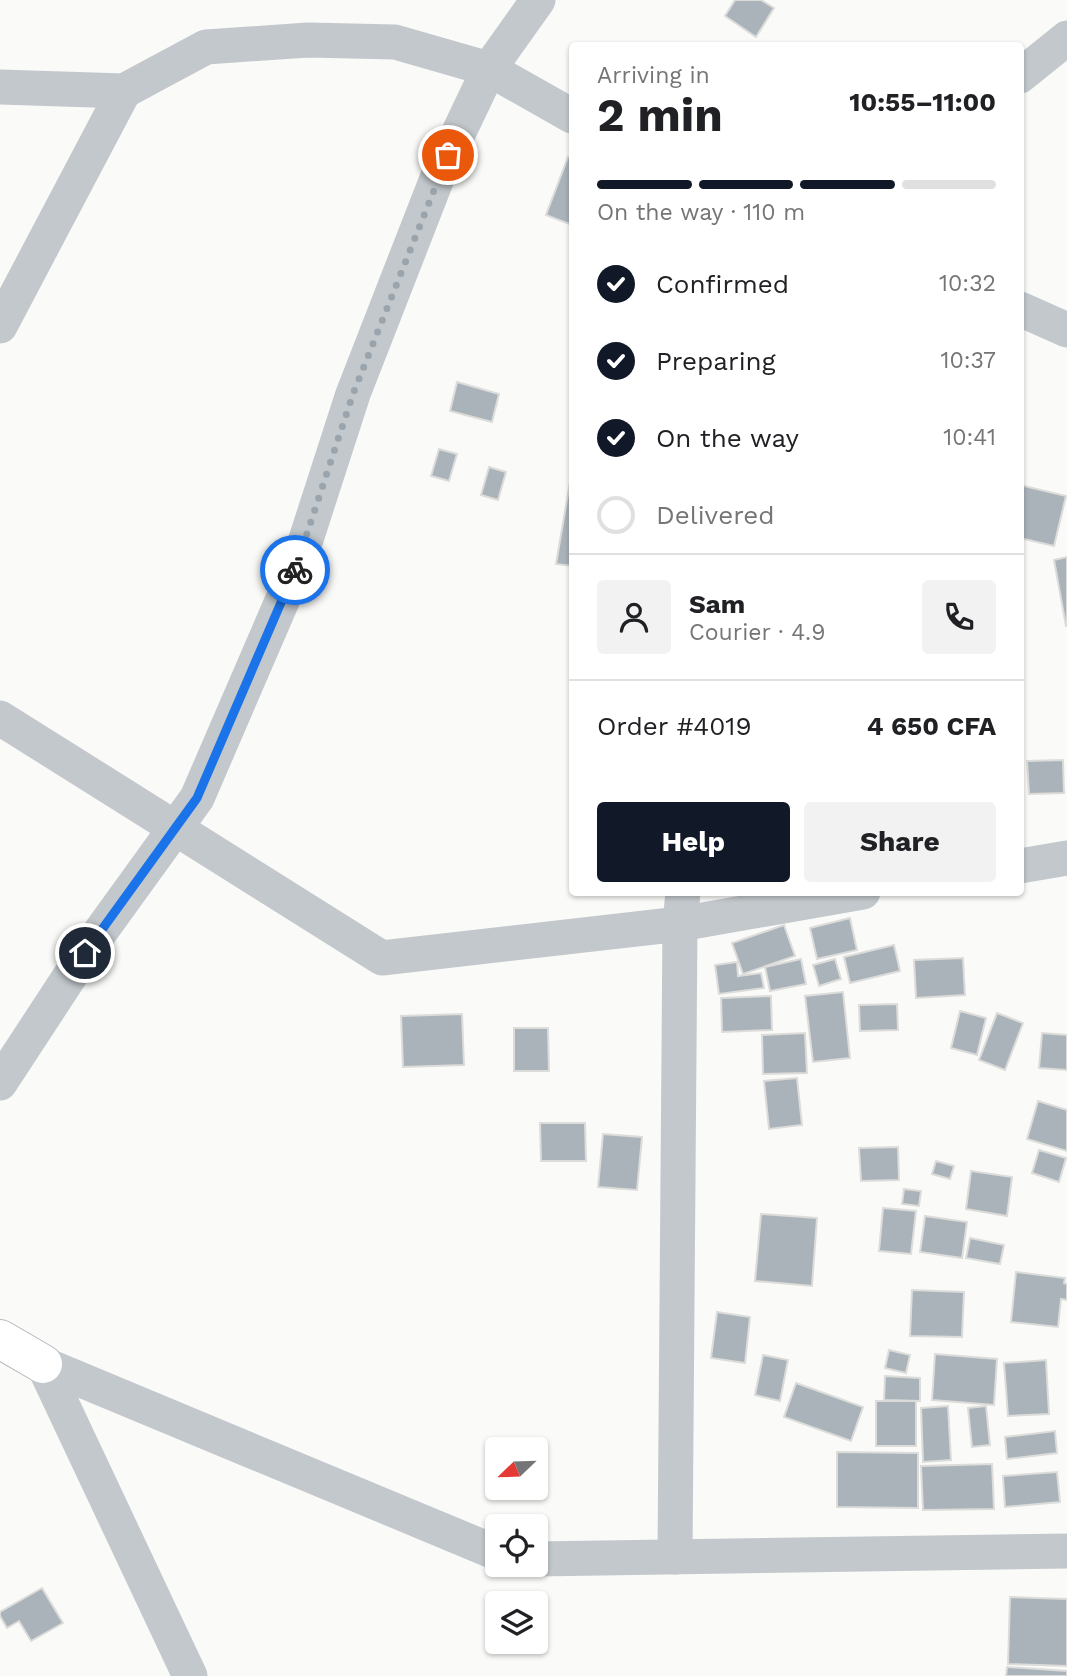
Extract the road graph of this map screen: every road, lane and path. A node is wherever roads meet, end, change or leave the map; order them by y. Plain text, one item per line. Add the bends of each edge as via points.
1 (538, 0) edge
2 (1067, 38) edge
3 (489, 68) junction
4 (1024, 73) edge
5 (0, 87) edge
6 (124, 91) junction
7 (569, 114) edge
8 (1024, 311) edge
9 (0, 326) edge
10 (1067, 330) edge
11 (0, 718) edge
12 (176, 827) junction
13 (1067, 858) edge
14 (1024, 865) edge
15 (818, 896) edge
16 (681, 908) edge
17 (0, 1083) edge
18 (0, 1339) edge
19 (43, 1364) junction
20 (485, 1548) edge
21 (1067, 1551) edge
22 (675, 1557) junction
23 (548, 1559) edge
24 (190, 1676) edge

1 - 3 street
2 - 4 street
3 - 6 street via 395,42 308,40 206,47
3 - 7 street
3 - 12 street via 438,176 353,394 298,564 197,798
5 - 6 street
6 - 9 street
8 - 10 street
11 - 12 street
12 - 16 street via 382,958
12 - 17 street via 85,953
13 - 14 street
15 - 16 street
16 - 22 street
18 - 19 highway
19 - 20 street
19 - 24 street
21 - 22 street
22 - 23 street

